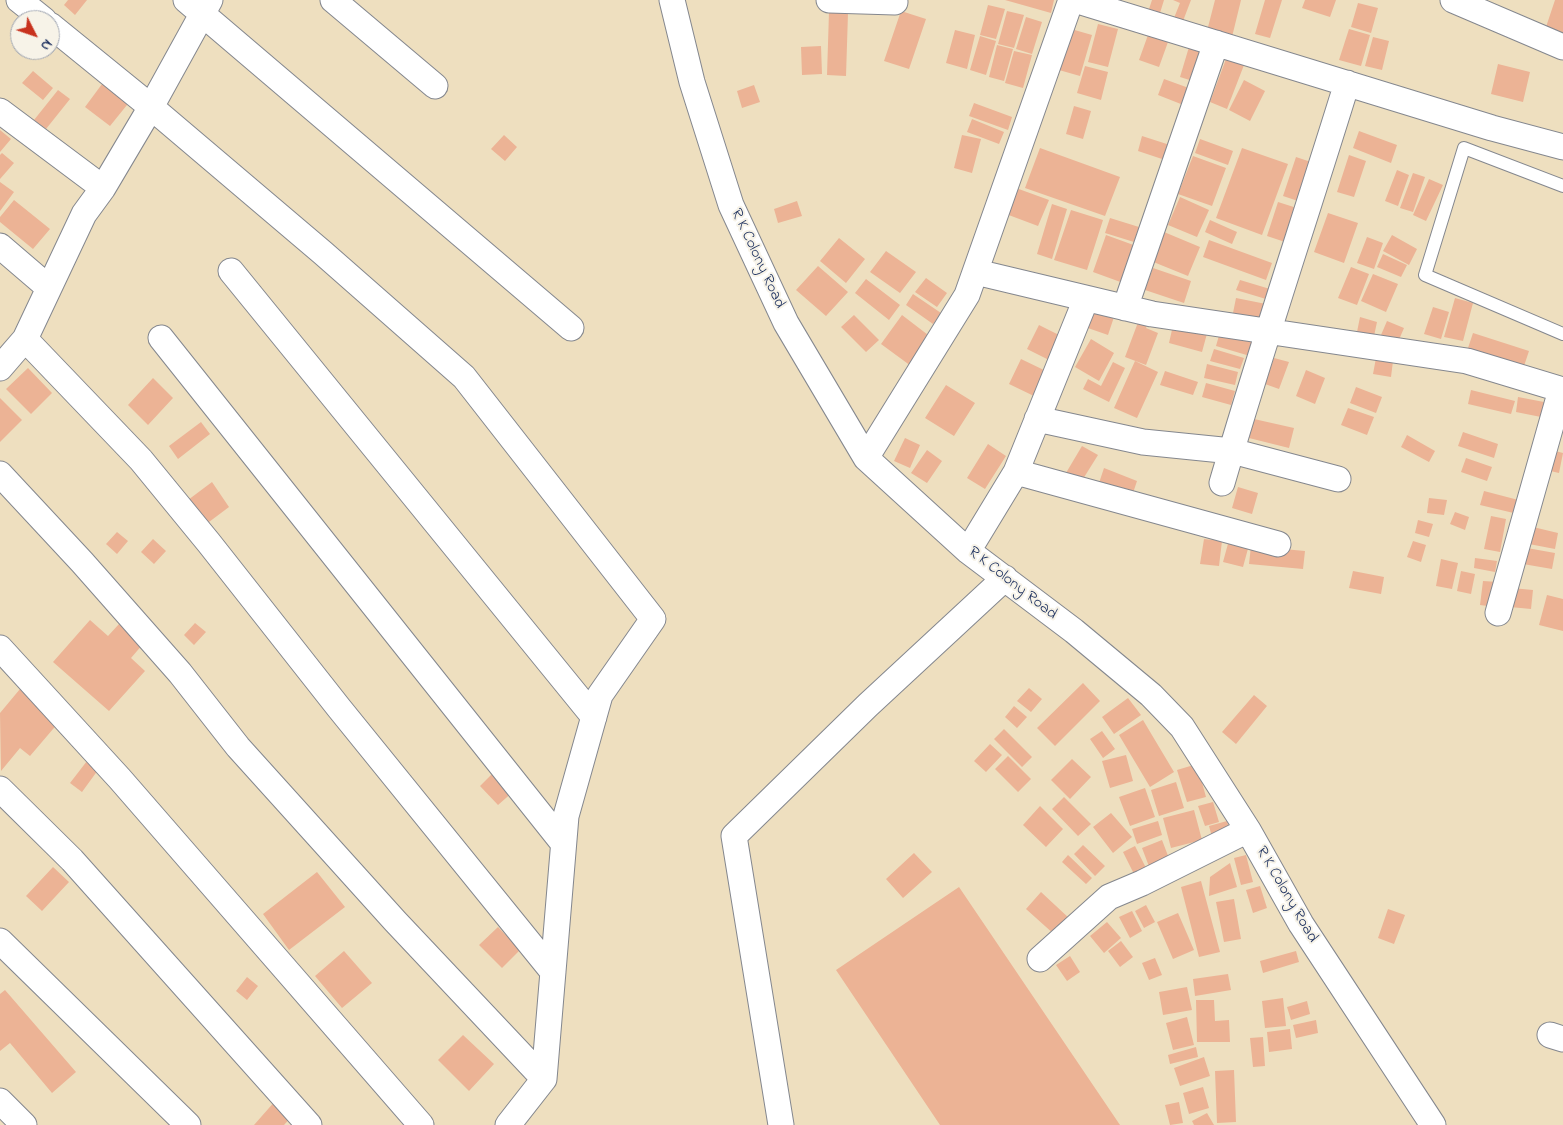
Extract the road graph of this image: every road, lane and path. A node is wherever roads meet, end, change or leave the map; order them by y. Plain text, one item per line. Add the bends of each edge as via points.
1 (19, 0) edge
2 (333, 0) edge
3 (672, 0) edge
4 (829, 0) edge
5 (1070, 0) edge
6 (1075, 0) edge
7 (1453, 0) edge
8 (895, 2) dead end
9 (199, 4) edge
10 (32, 10) edge
11 (60, 33) edge
12 (1216, 43) junction
13 (1563, 47) edge
14 (1347, 83) junction
15 (435, 86) dead end
16 (150, 107) junction
17 (0, 111) edge
18 (1563, 147) edge
19 (1563, 186) edge
20 (103, 188) junction
21 (0, 246) edge
22 (231, 271) dead end
23 (976, 272) junction
24 (49, 288) junction
25 (1086, 299) junction
26 (1125, 308) junction
27 (571, 328) dead end
28 (1267, 332) junction
29 (1563, 334) edge
30 (161, 338) dead end
31 (25, 339) junction
32 (0, 368) edge
33 (1562, 390) edge
34 (1037, 419) junction
35 (1232, 450) junction
36 (866, 458) junction
37 (1016, 472) junction
38 (0, 474) edge
39 (1338, 480) dead end
40 (1222, 483) dead end
41 (1278, 544) dead end
42 (968, 550) junction
43 (1005, 578) junction
44 (1498, 613) dead end
45 (0, 648) edge
46 (594, 717) junction
47 (0, 789) edge
48 (1248, 830) junction
49 (563, 843) junction
50 (0, 941) edge
51 (1040, 959) dead end
52 (553, 972) junction
53 (544, 1079) junction
54 (0, 1102) edge
55 (24, 1125) edge
56 (188, 1125) edge
57 (309, 1125) edge
58 (422, 1125) edge
59 (508, 1125) edge
60 (781, 1125) edge
61 (1433, 1125) edge

1 - 10 street
2 - 15 street
3 - 36 street, R K Colony Road via 692,82 731,205 786,323
4 - 8 street
5 - 23 street
6 - 12 street
7 - 13 street
9 - 16 street
9 - 27 street
11 - 16 street
12 - 14 street
12 - 26 street
14 - 18 street
14 - 28 street
16 - 20 street
16 - 46 street via 464,377 654,619 600,696
17 - 20 street
19 - 29 lane via 1464,148 1425,275
20 - 24 street via 84,214
21 - 24 street
22 - 46 street
23 - 25 street
23 - 36 street via 967,295
24 - 31 street
25 - 26 street
25 - 34 street
26 - 28 street
28 - 33 street via 1467,361
28 - 35 street
30 - 49 street
31 - 32 street
31 - 52 street via 141,460
33 - 44 street
34 - 35 street via 1143,442
34 - 37 street
35 - 39 street
35 - 40 street
36 - 42 street, R K Colony Road
37 - 41 street
37 - 42 street
38 - 53 street via 180,673 251,762
42 - 43 street, R K Colony Road
43 - 48 street, R K Colony Road via 1151,695 1182,728
43 - 60 street via 734,836
45 - 58 street via 120,779
46 - 49 street via 566,816
47 - 57 street via 72,860
48 - 51 street via 1109,897
48 - 61 street, R K Colony Road via 1301,924
49 - 52 street
50 - 56 street
52 - 53 street
53 - 59 street
54 - 55 street

